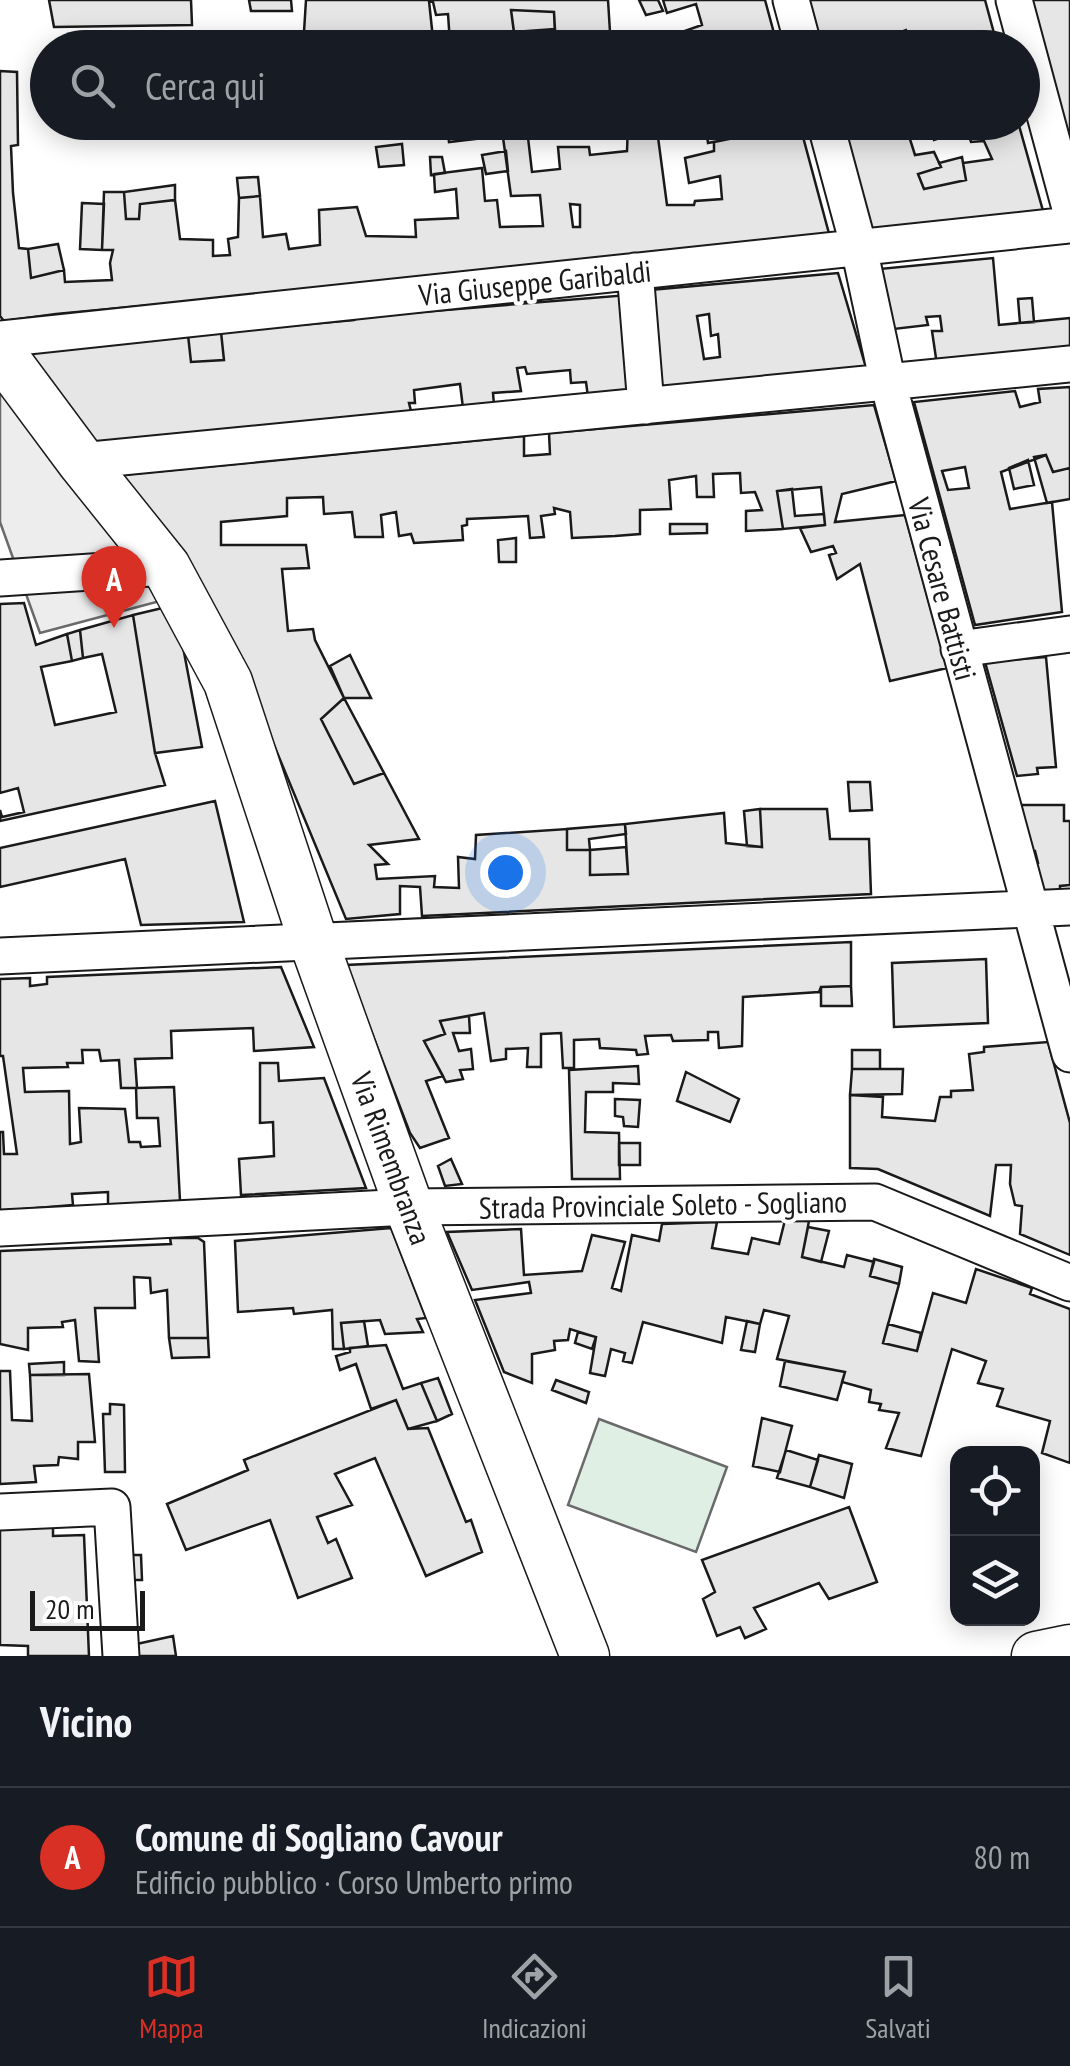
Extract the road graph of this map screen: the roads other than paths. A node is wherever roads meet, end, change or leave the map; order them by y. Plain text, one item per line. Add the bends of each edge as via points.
1 (790, 0) edge
2 (1014, 0) edge
3 (799, 30) edge
4 (1022, 30) edge
5 (1040, 97) edge
6 (829, 140) edge
7 (1070, 208) edge
8 (1070, 225) edge
9 (859, 248) junction
10 (635, 271) junction
11 (0, 338) edge
12 (0, 352) edge
13 (1070, 364) edge
14 (888, 382) junction
15 (646, 406) junction
16 (81, 461) junction
17 (166, 567) junction
18 (0, 578) edge
19 (1070, 634) edge
20 (959, 648) junction
21 (1070, 906) edge
22 (1028, 908) junction
23 (313, 940) junction
24 (0, 956) edge
25 (1070, 1054) edge
26 (409, 1207) junction
27 (0, 1228) edge
28 (1070, 1283) edge
29 (0, 1512) edge
30 (1070, 1650) edge
31 (121, 1656) edge
32 (586, 1656) edge
33 (1036, 1656) edge

1 - 3 street
2 - 4 street
5 - 7 street
6 - 9 street, Via Cesare Battisti
8 - 9 street, Via Giuseppe Garibaldi
9 - 10 street, Via Giuseppe Garibaldi
9 - 14 street, Via Cesare Battisti
10 - 11 street, Via Giuseppe Garibaldi
10 - 15 street
12 - 16 street, Via Rimembranza
13 - 14 street
14 - 15 street
14 - 20 street, Via Cesare Battisti
15 - 16 street
16 - 17 street, Via Rimembranza
17 - 18 street
17 - 23 street, Via Rimembranza via 228,682
19 - 20 street
20 - 22 street, Via Cesare Battisti
21 - 22 street
22 - 23 street
22 - 25 street, Via Cesare Battisti
23 - 24 street
23 - 26 street, Via Rimembranza
26 - 27 street, Strada Provinciale Soleto - Sogliano
26 - 28 street, Strada Provinciale Soleto - Sogliano via 875,1202
26 - 32 street, Via Rimembranza
29 - 31 street via 112,1507
30 - 33 street

